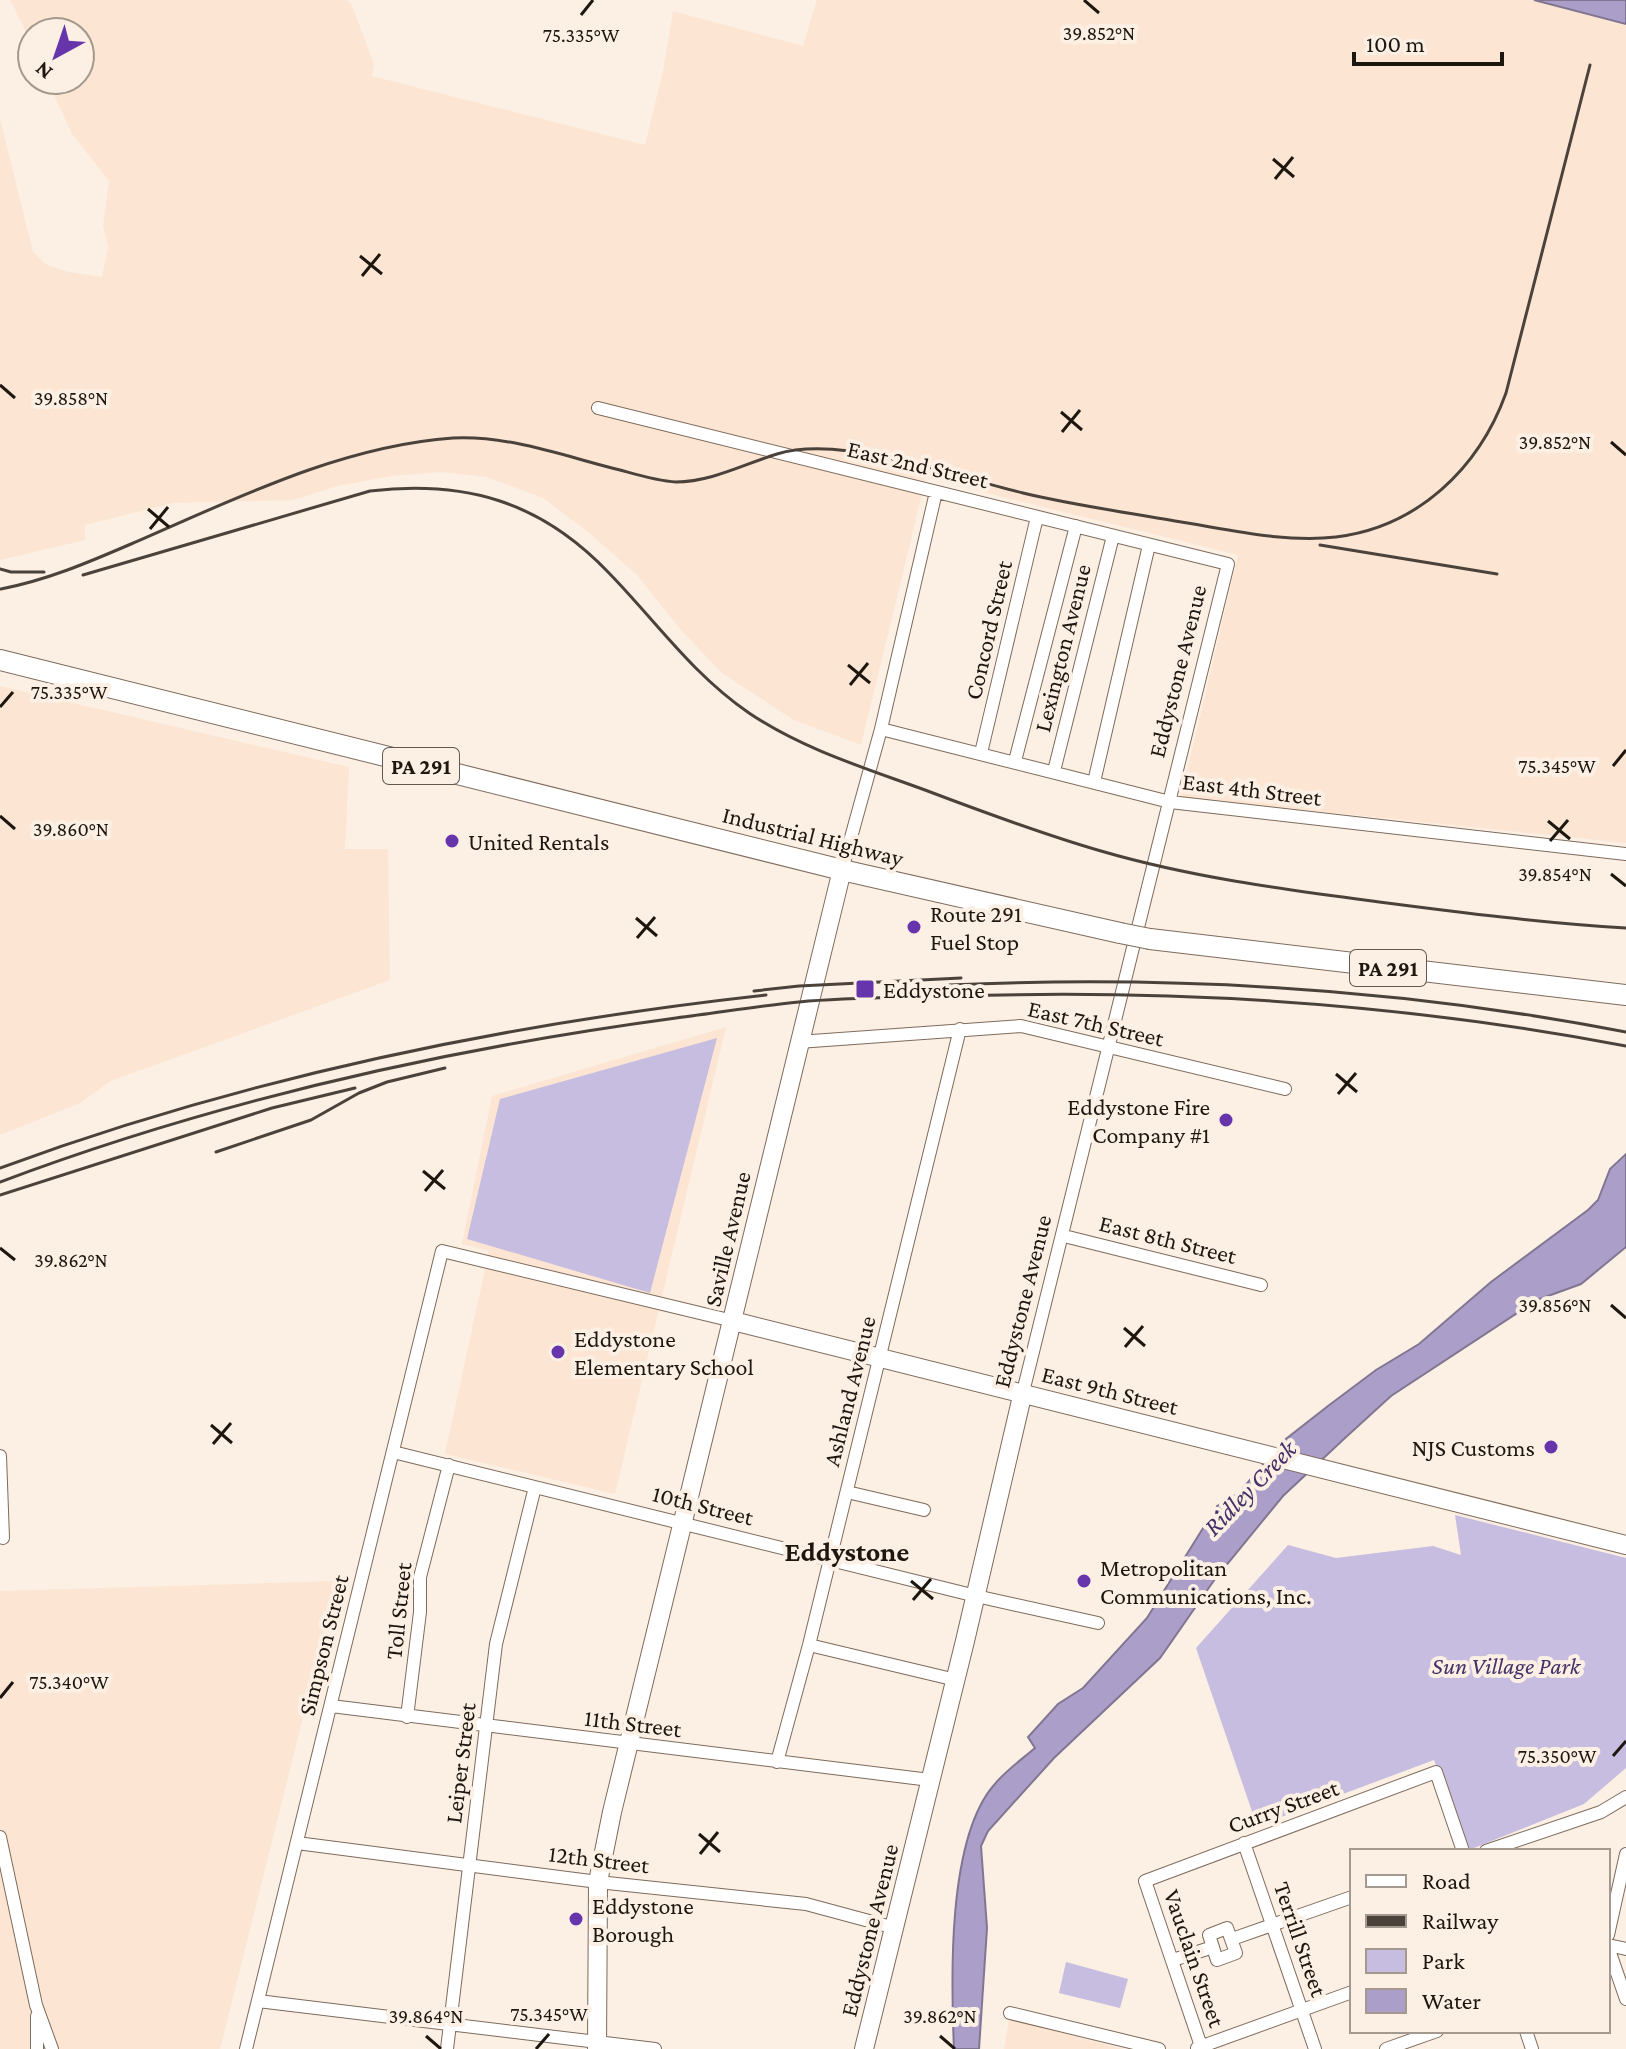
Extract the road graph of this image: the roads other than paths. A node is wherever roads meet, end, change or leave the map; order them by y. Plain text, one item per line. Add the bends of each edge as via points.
1 (598, 408) dead end
2 (936, 492) junction
3 (1037, 517) junction
4 (1076, 526) junction
5 (1113, 536) junction
6 (1149, 545) junction
7 (1228, 564) joint
8 (0, 660) edge
9 (881, 729) junction
10 (981, 753) junction
11 (1015, 761) junction
12 (1054, 771) junction
13 (1094, 782) junction
14 (1170, 802) junction
15 (1626, 854) edge
16 (842, 870) junction
17 (1626, 995) edge
18 (960, 1029) junction
19 (798, 1042) junction
20 (1109, 1048) junction
21 (1285, 1089) dead end
22 (1064, 1236) junction
23 (442, 1251) joint
24 (1261, 1285) dead end
25 (733, 1321) junction
26 (878, 1357) junction
27 (1023, 1392) junction
28 (393, 1452) junction
29 (0, 1456) edge
30 (449, 1465) junction
31 (535, 1487) junction
32 (847, 1492) junction
33 (924, 1510) dead end
34 (684, 1523) junction
35 (3, 1538) dead end
36 (1626, 1545) edge
37 (830, 1559) junction
38 (976, 1596) junction
39 (1098, 1623) dead end
40 (809, 1645) junction
41 (956, 1680) junction
42 (331, 1706) junction
43 (407, 1717) junction
44 (487, 1727) junction
45 (629, 1745) junction
46 (777, 1762) junction
47 (930, 1780) junction
48 (1626, 1797) edge
49 (0, 1837) edge
50 (297, 1843) junction
51 (1244, 1843) junction
52 (1462, 1849) edge
53 (1492, 1849) edge
54 (1626, 1854) edge
55 (469, 1865) junction
56 (1145, 1881) joint
57 (598, 1882) junction
58 (1350, 1898) edge
59 (1611, 1902) edge
60 (1272, 1925) junction
61 (895, 1928) junction
62 (1610, 1952) edge
63 (1173, 1960) junction
64 (1350, 1993) edge
65 (1626, 1999) edge
66 (258, 2001) junction
67 (36, 2005) junction
68 (1302, 2010) junction
69 (1010, 2013) dead end
70 (450, 2024) junction
71 (1431, 2033) edge
72 (597, 2045) edge
73 (1199, 2048) edge
74 (37, 2049) edge
75 (52, 2049) edge
76 (246, 2049) edge
77 (447, 2049) edge
78 (655, 2049) edge
79 (864, 2049) edge
80 (1159, 2049) edge
81 (1315, 2049) edge
82 (1386, 2049) edge

1 - 2 street, East 2nd Street
2 - 3 street, East 2nd Street
2 - 9 street, Saville Avenue
3 - 4 street, East 2nd Street
3 - 10 street, Concord Street
4 - 5 street, East 2nd Street
4 - 11 street
5 - 6 street, East 2nd Street
5 - 12 street, Lexington Avenue
6 - 7 street, East 2nd Street
6 - 13 street
7 - 14 street, Eddystone Avenue
8 - 16 main road, Industrial Highway / PA 291
9 - 10 street, East 4th Street
9 - 16 street, Saville Avenue
10 - 11 street, East 4th Street
11 - 12 street, East 4th Street
12 - 13 street, East 4th Street
13 - 14 street, East 4th Street
14 - 15 street, East 4th Street
14 - 20 street, Eddystone Avenue
16 - 17 main road, Industrial Highway / PA 291, bridge via 1150,939
16 - 19 street, Saville Avenue
18 - 19 street, East 7th Street
18 - 20 street, East 7th Street via 1021,1026
18 - 26 street, Ashland Avenue
19 - 25 street, Saville Avenue
20 - 21 street, East 7th Street
20 - 22 street, Eddystone Avenue
22 - 24 street, East 8th Street
22 - 27 street, Eddystone Avenue
23 - 25 street, East 9th Street
23 - 28 street, Simpson Street
25 - 26 street, East 9th Street
25 - 34 street, Saville Avenue
26 - 27 street, East 9th Street
26 - 32 street, Ashland Avenue
27 - 36 street, East 9th Street
27 - 38 street, Eddystone Avenue
28 - 30 street, 10th Street
28 - 42 street, Simpson Street
29 - 35 street
30 - 31 street, 10th Street
30 - 43 street, Toll Street via 420,1577
31 - 34 street, 10th Street
31 - 44 street, Leiper Street via 496,1644
32 - 33 street
32 - 37 street, Ashland Avenue
34 - 37 street, 10th Street
34 - 45 street, Saville Avenue
37 - 38 street, 10th Street
37 - 40 street, Ashland Avenue
38 - 39 street, 10th Street
38 - 41 street, Eddystone Avenue
40 - 41 street
40 - 46 street, Ashland Avenue
41 - 47 street, Eddystone Avenue
42 - 43 street, 11th Street
42 - 50 street, Simpson Street
43 - 44 street, 11th Street
44 - 45 street, 11th Street
44 - 55 street, Leiper Street
45 - 46 street, 11th Street
45 - 57 street, Saville Avenue
46 - 47 street, 11th Street
47 - 61 street, Eddystone Avenue
48 - 53 street via 1601,1812
49 - 67 street
50 - 55 street, 12th Street
50 - 66 street, Simpson Street
51 - 52 street, Curry Street via 1436,1772
51 - 56 street, Curry Street
51 - 60 street, Terrill Street
54 - 59 street
55 - 57 street, 12th Street
55 - 70 street, Leiper Street
56 - 63 street, Vauclain Street
57 - 61 street, 12th Street via 806,1904
57 - 72 street, Saville Avenue
58 - 60 street
60 - 63 street via 1232,1939 1236,1953 1217,1960 1213,1947
60 - 68 street, Terrill Street
61 - 79 street, Eddystone Avenue
62 - 65 street
63 - 73 street, Vauclain Street
64 - 68 street
66 - 70 street
66 - 76 street, Simpson Street
67 - 74 street
67 - 75 street
68 - 73 street
68 - 81 street, Terrill Street
69 - 80 street
70 - 72 street
70 - 77 street, Leiper Street
71 - 82 street
72 - 78 street

